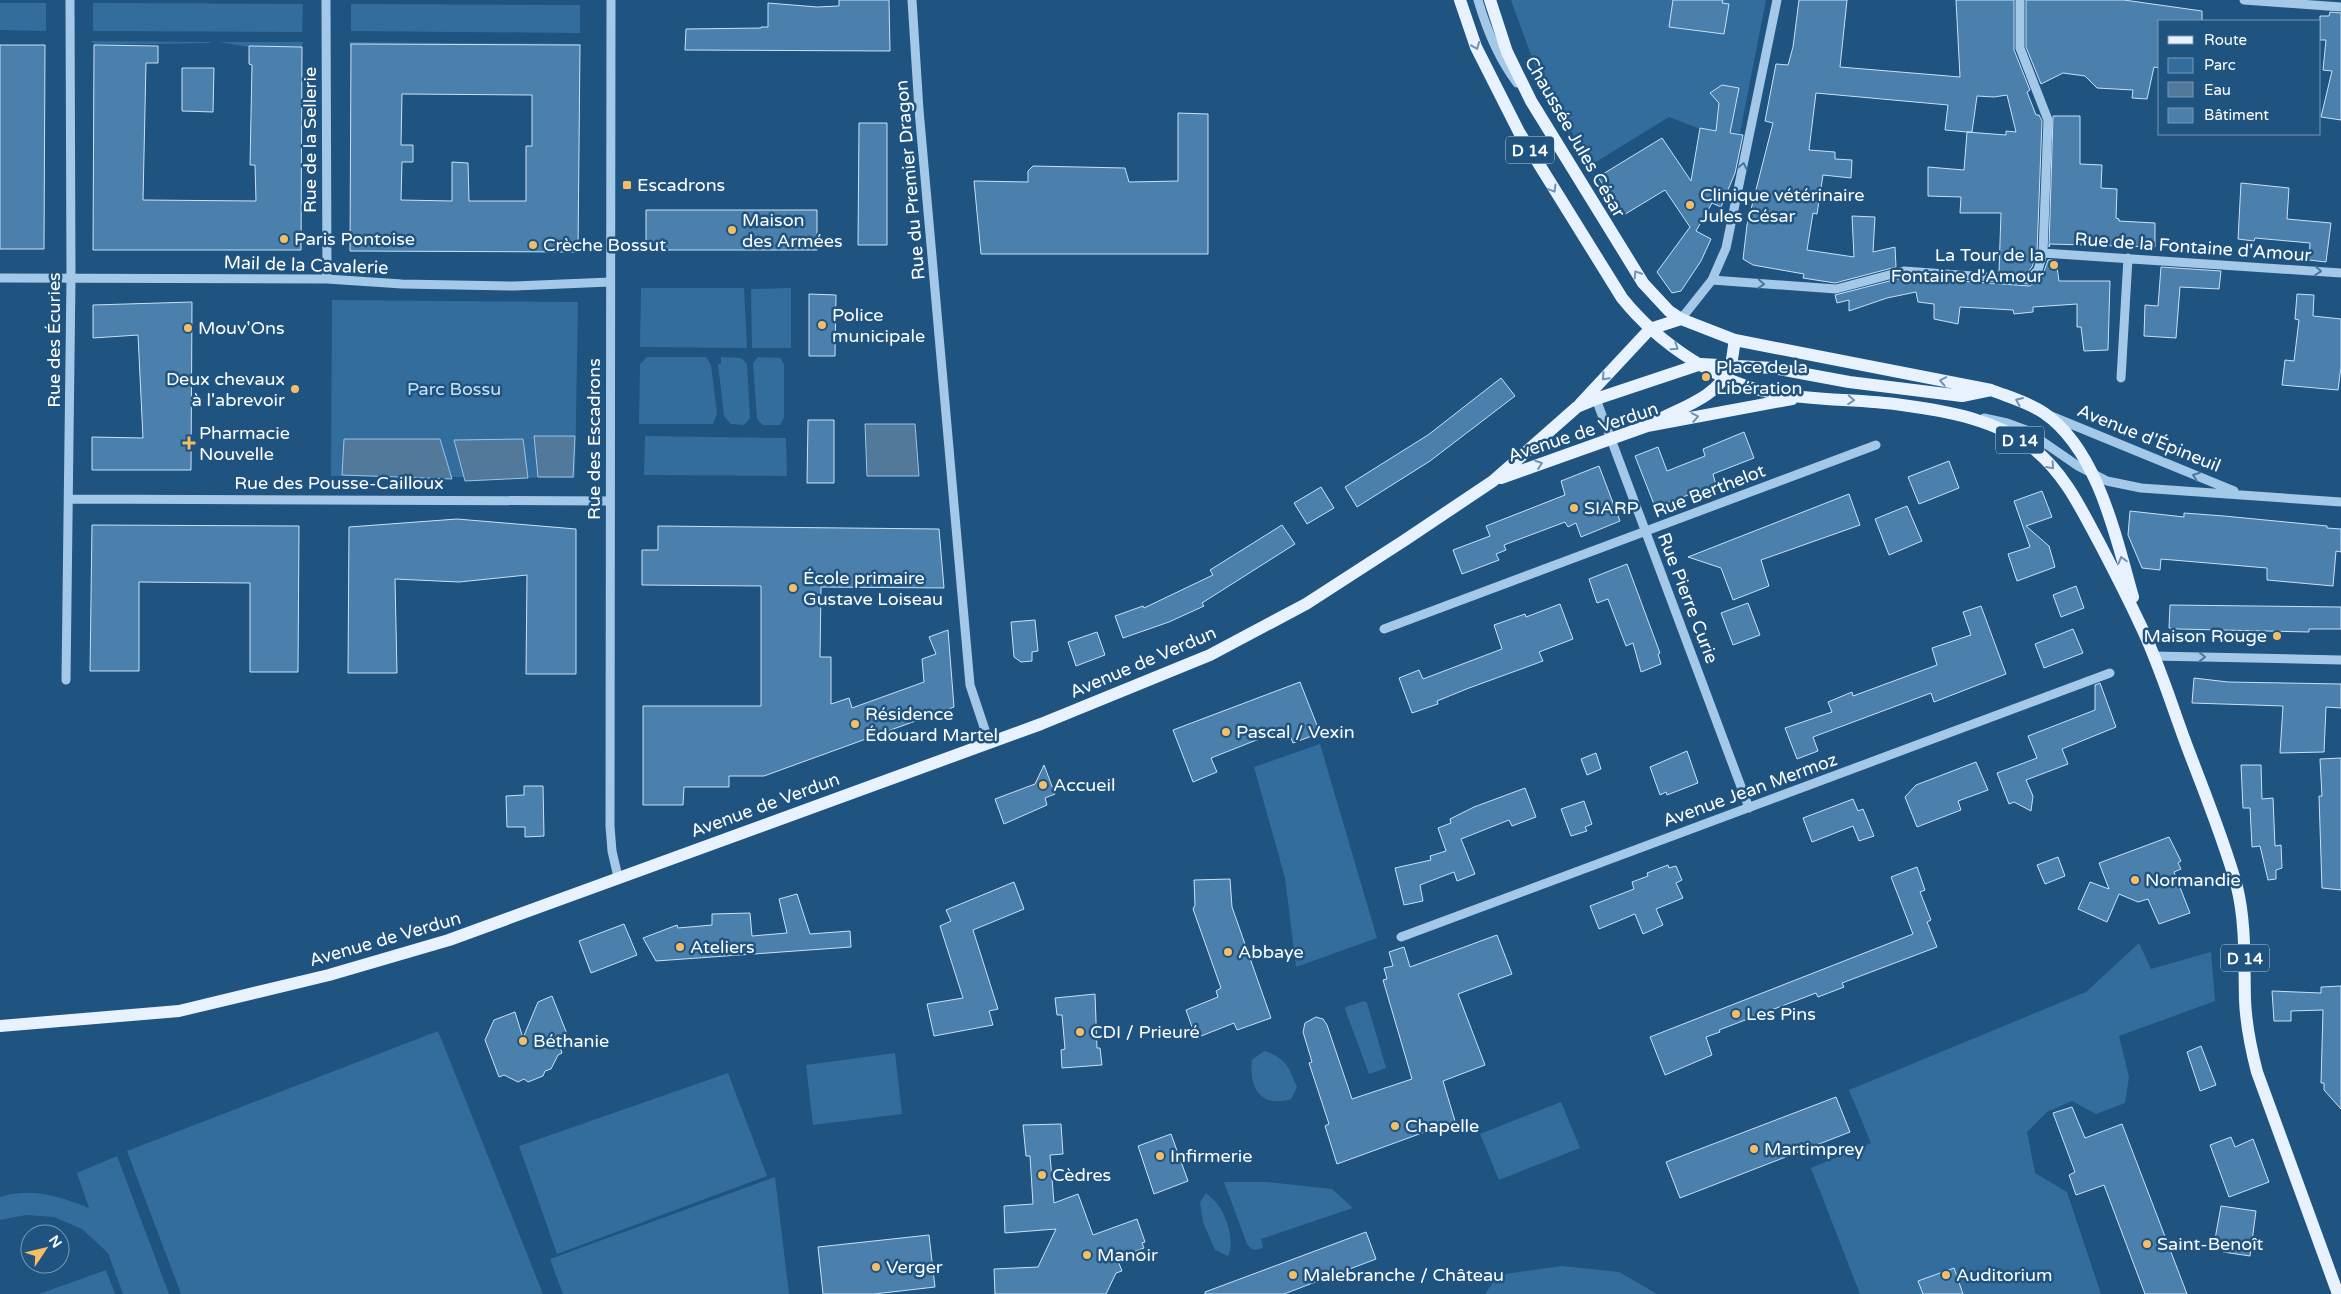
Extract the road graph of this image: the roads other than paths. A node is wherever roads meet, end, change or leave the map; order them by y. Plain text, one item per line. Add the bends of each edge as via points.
1 (70, 0) edge
2 (326, 0) edge
3 (611, 0) edge
4 (912, 0) edge
5 (1460, 0) edge
6 (1478, 0) edge
7 (1490, 0) edge
8 (1777, 0) edge
9 (2020, 0) edge
10 (2244, 0) edge
11 (2341, 7) edge
12 (1531, 101) junction
13 (2043, 253) junction
14 (2128, 258) junction
15 (2341, 273) edge
16 (0, 278) edge
17 (71, 278) junction
18 (327, 279) junction
19 (1712, 280) junction
20 (610, 282) junction
21 (1681, 319) junction
22 (1650, 329) junction
23 (1734, 340) junction
24 (1701, 364) junction
25 (1728, 371) junction
26 (2121, 378) dead end
27 (1991, 390) junction
28 (1803, 397) junction
29 (1596, 399) junction
30 (1577, 407) junction
31 (2044, 413) junction
32 (1960, 415) junction
33 (1647, 426) junction
34 (1611, 439) junction
35 (1876, 445) dead end
36 (2092, 474) junction
37 (1494, 481) junction
38 (2241, 494) junction
39 (69, 499) junction
40 (610, 501) junction
41 (2341, 502) edge
42 (1646, 532) junction
43 (2140, 624) junction
44 (1384, 629) dead end
45 (2153, 656) junction
46 (2341, 660) edge
47 (2110, 673) dead end
48 (66, 680) dead end
49 (989, 742) junction
50 (1749, 808) junction
51 (618, 876) junction
52 (1401, 937) dead end
53 (0, 1026) edge
54 (2336, 1276) edge
55 (2338, 1294) edge

1 - 17 street, Rue des Écuries
2 - 18 street, Rue de la Sellerie
3 - 20 street, Rue des Escadrons
4 - 49 street, Rue du Premier Dragon via 970,684
5 -> 22 main road, D 14 via 1476,47 1519,132 1617,291
6 - 12 street via 1486,28 1503,64
7 - 12 main road, Chaussée Jules César / D 14 via 1506,52
19 -> 8 street via 1726,248
9 - 13 street via 2020,48 2048,120
10 - 11 street
21 -> 12 main road, Chaussée Jules César / D 14 via 1643,283
13 - 14 street, Rue de la Fontaine d'Amour
19 -> 13 street via 1836,289 1904,271 2028,280 2038,270
14 -> 15 street, Rue de la Fontaine d'Amour
14 - 26 street
16 - 17 street, Mail de la Cavalerie
17 - 18 street, Mail de la Cavalerie
17 - 39 street, Rue des Écuries
18 - 20 street, Mail de la Cavalerie via 515,286
19 - 21 street
20 - 40 street, Rue des Escadrons
21 - 22 main road
21 - 23 main road, D 14
22 -> 24 main road, D 14
22 -> 30 main road
23 - 25 main road
27 -> 23 main road, D 14
24 - 25 main road
24 - 29 main road, Avenue de Verdun
25 - 27 main road via 1772,368 1848,382 1962,396
25 - 28 main road, D 14 via 1762,390
25 - 33 main road via 1709,393
31 -> 27 main road, D 14
28 -> 32 main road, D 14 via 1900,404
33 -> 28 main road, Avenue de Verdun
29 - 30 main road, Avenue de Verdun
29 - 34 street, Rue Pierre Curie
30 - 37 main road, Avenue de Verdun
31 - 36 main road, D 14 via 2073,443
38 -> 31 street, Avenue d'Épineuil
32 - 36 street, Avenue d'Épineuil via 2007,423 2026,430
32 -> 43 main road, D 14 via 2018,439 2050,464 2074,494
33 - 34 main road, Avenue de Verdun
37 -> 34 main road, Avenue de Verdun
34 - 42 street, Rue Pierre Curie
35 - 42 street, Rue Berthelot
36 - 38 street, Avenue d'Épineuil via 2107,481 2141,488
43 -> 36 main road, D 14 via 2113,526
37 - 49 main road, Avenue de Verdun via 1306,604 1210,655
38 - 41 street, Avenue d'Épineuil
39 - 40 street, Rue des Pousse-Cailloux
39 - 48 street, Rue des Écuries
40 - 51 street, Rue des Escadrons via 610,826
42 - 44 street, Rue Berthelot
42 - 50 street, Rue Pierre Curie
43 - 45 main road, D 14
45 -> 46 street
45 - 54 main road, D 14 via 2237,888 2244,935 2245,1004 2257,1072
47 - 50 street, Avenue Jean Mermoz
49 - 51 main road, Avenue de Verdun
50 - 52 street, Avenue Jean Mermoz
51 - 53 main road, Avenue de Verdun via 450,940 329,975 179,1011
54 - 55 main road, D 14

